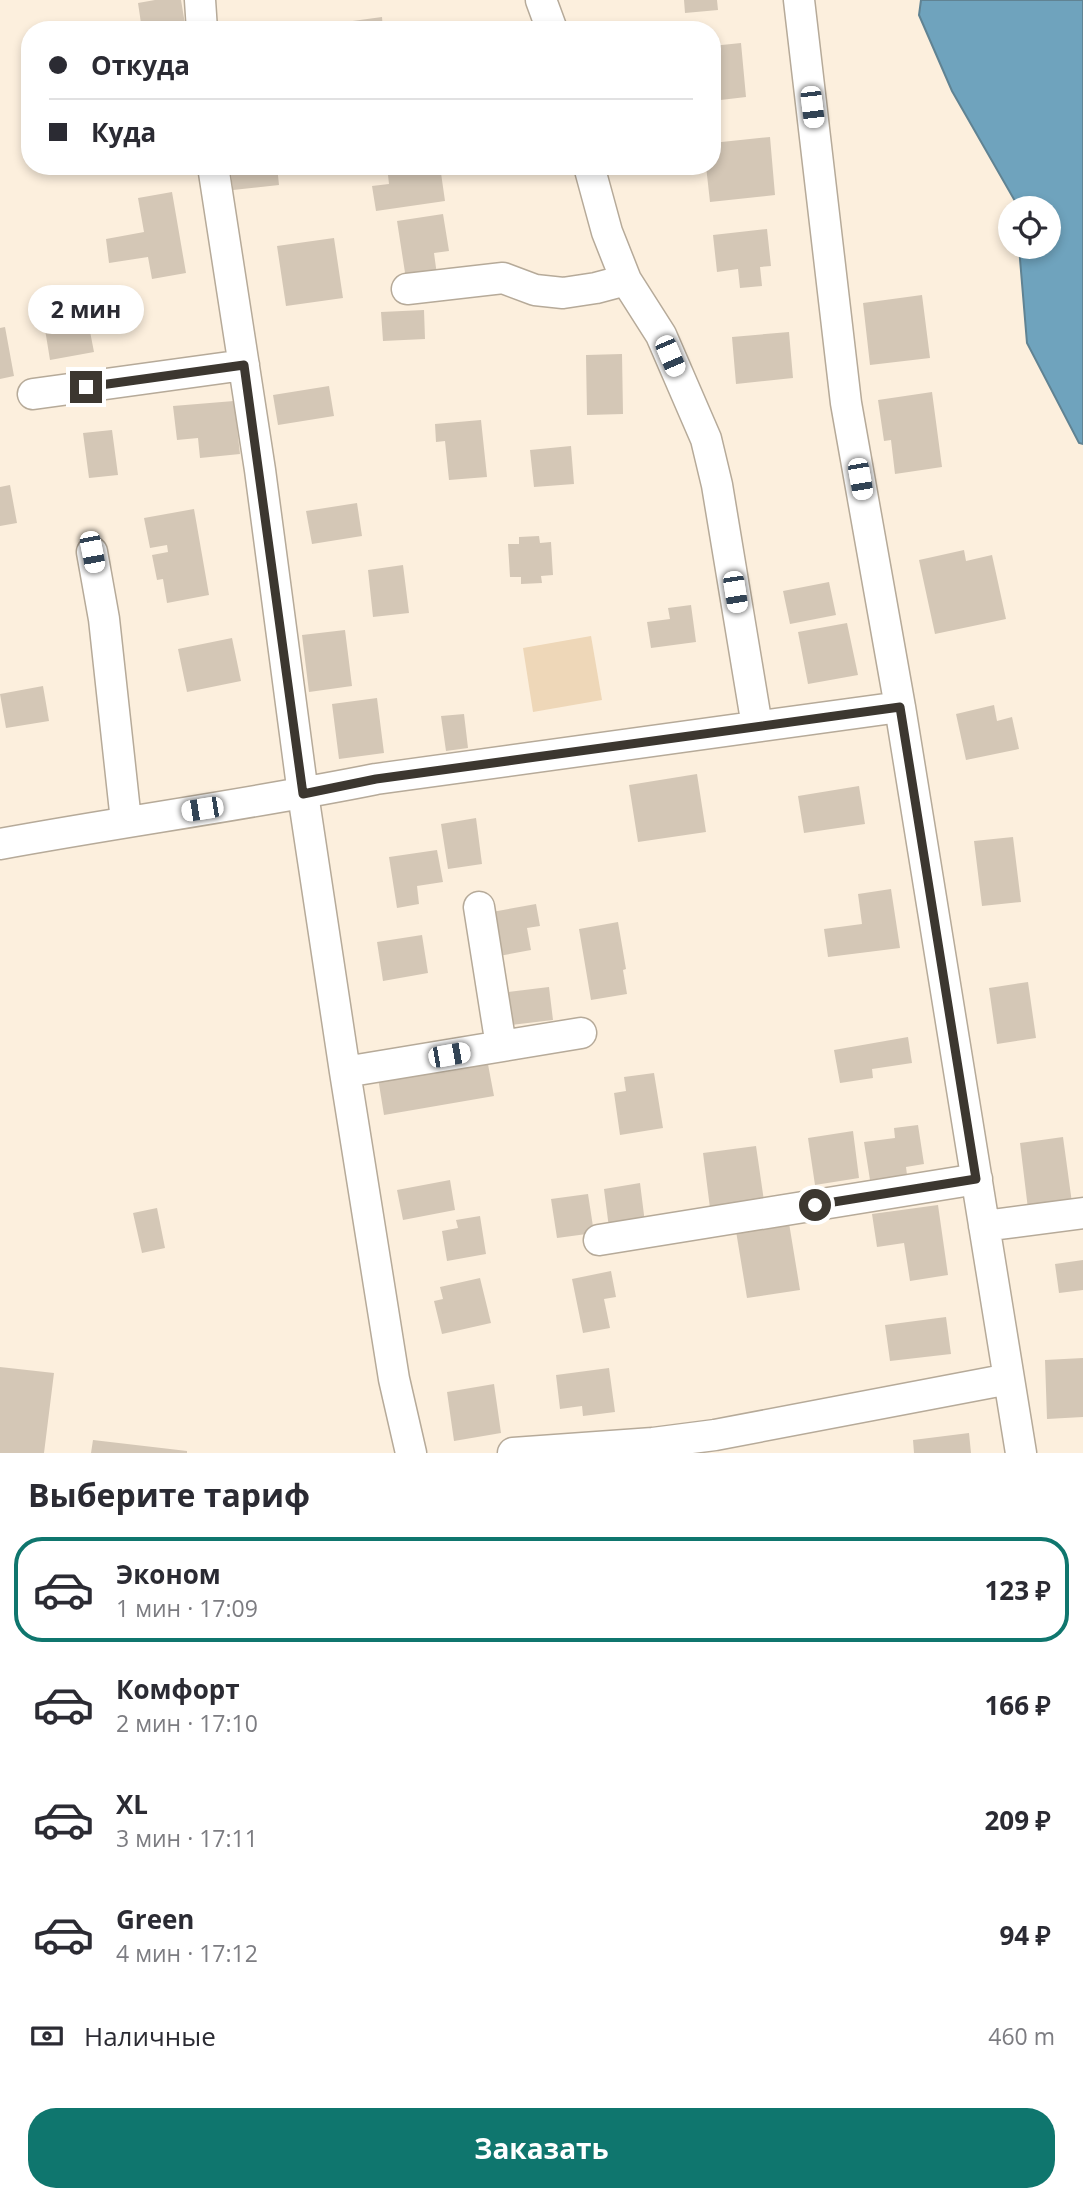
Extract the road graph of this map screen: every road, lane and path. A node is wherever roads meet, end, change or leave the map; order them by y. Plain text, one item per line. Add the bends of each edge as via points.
1 (200, 0) edge
2 (541, 0) edge
3 (799, 0) edge
4 (201, 21) edge
5 (549, 21) edge
6 (214, 175) edge
7 (591, 175) edge
8 (626, 280) junction
9 (407, 289) dead end
10 (244, 365) junction
11 (33, 394) dead end
12 (92, 552) dead end
13 (900, 707) junction
14 (757, 726) junction
15 (303, 794) junction
16 (126, 821) junction
17 (0, 844) edge
18 (479, 907) dead end
19 (581, 1032) dead end
20 (501, 1046) junction
21 (345, 1072) junction
22 (976, 1179) junction
23 (1083, 1213) edge
24 (984, 1226) junction
25 (600, 1240) dead end
26 (1009, 1379) junction
27 (411, 1453) edge
28 (513, 1453) edge
29 (1021, 1453) edge

1 - 4 street
2 - 5 street
3 - 13 street via 846,403
6 - 10 street
7 - 8 street
8 - 9 street via 563,293 535,290 503,278
8 - 14 street via 661,335 706,439
10 - 11 street
10 - 15 street
12 - 16 street via 104,619
13 - 14 street
13 - 22 street
14 - 15 street via 376,779
15 - 16 street
15 - 21 street
16 - 17 street
18 - 20 street
19 - 20 street
20 - 21 street
21 - 27 street via 394,1379
22 - 24 street
22 - 25 street
23 - 24 street
24 - 26 street
26 - 28 street via 715,1435
26 - 29 street

